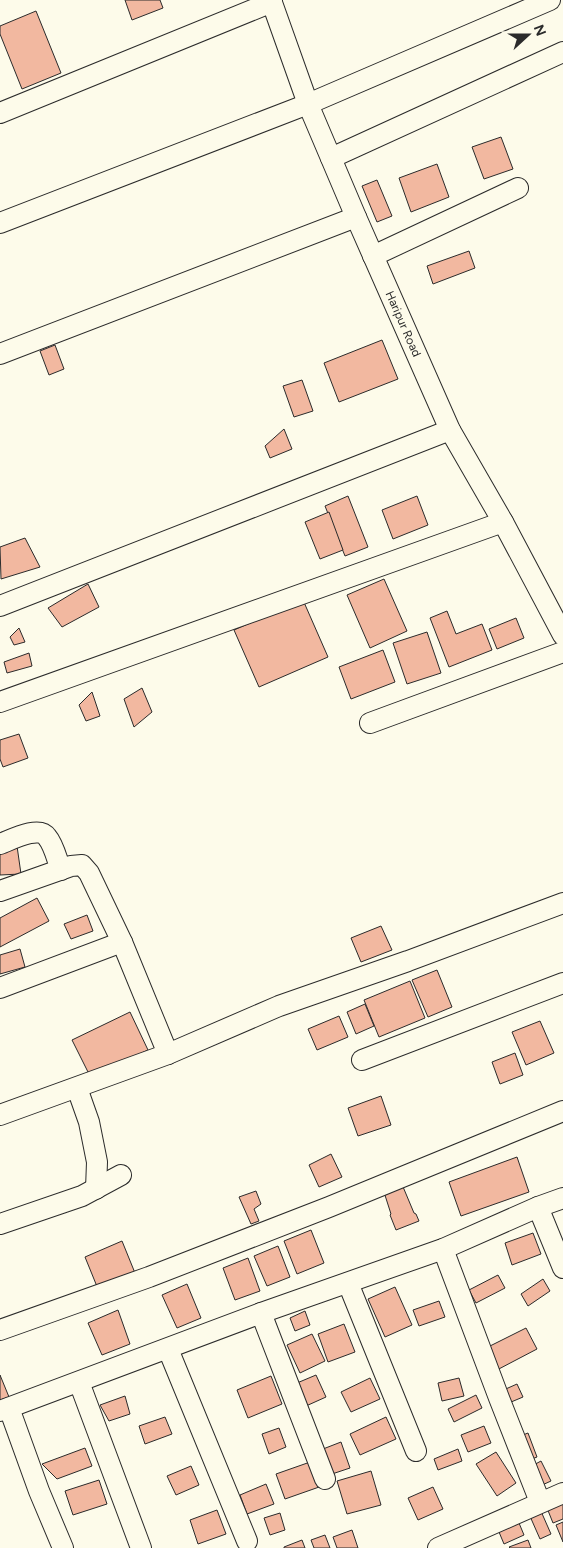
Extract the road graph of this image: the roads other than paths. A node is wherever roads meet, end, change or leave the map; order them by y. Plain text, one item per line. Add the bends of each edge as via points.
1 (550, 0) edge
2 (272, 1) edge
3 (563, 52) edge
4 (308, 104) junction
5 (0, 113) edge
6 (331, 158) junction
7 (518, 188) dead end
8 (356, 217) junction
9 (0, 223) edge
10 (373, 256) junction
11 (0, 354) edge
12 (450, 430) junction
13 (503, 522) junction
14 (0, 606) edge
15 (563, 635) edge
16 (563, 652) edge
17 (0, 702) edge
18 (370, 723) dead end
19 (0, 844) edge
20 (61, 870) junction
21 (0, 891) edge
22 (563, 903) edge
23 (122, 942) junction
24 (563, 982) edge
25 (0, 988) edge
26 (168, 1054) junction
27 (362, 1060) dead end
28 (77, 1088) junction
29 (563, 1111) edge
30 (0, 1115) edge
31 (121, 1175) dead end
32 (96, 1189) junction
33 (563, 1198) edge
34 (538, 1207) junction
35 (0, 1224) edge
36 (444, 1249) junction
37 (563, 1268) edge
38 (348, 1283) junction
39 (261, 1313) junction
40 (0, 1330) edge
41 (168, 1349) junction
42 (79, 1382) junction
43 (5, 1410) edge
44 (416, 1451) dead end
45 (325, 1479) dead end
46 (563, 1493) edge
47 (540, 1502) junction
48 (247, 1541) dead end
49 (63, 1548) edge
50 (141, 1548) edge
51 (438, 1548) edge

1 - 4 street
2 - 4 street, Haripur Road
2 - 5 street
3 - 6 street
4 - 6 street, Haripur Road
4 - 9 street
6 - 8 street, Haripur Road
7 - 10 street
8 - 10 street, Haripur Road
8 - 11 street
10 - 12 street, Haripur Road
12 - 13 street, Haripur Road
12 - 14 street
13 - 15 street, Haripur Road
13 - 17 street
16 - 18 street
19 - 20 street via 42,832 47,836
20 - 21 street
20 - 23 street via 82,866 89,874
22 - 26 street via 279,1006
23 - 25 street
23 - 26 street
24 - 27 street
26 - 28 street
28 - 30 street
28 - 32 street via 96,1154
29 - 40 street via 329,1207
31 - 32 street
32 - 35 street
33 - 34 street
34 - 36 street
34 - 37 street
36 - 38 street
36 - 47 street
38 - 39 street
38 - 44 street
39 - 41 street
39 - 45 street
41 - 42 street
41 - 48 street
42 - 43 street
42 - 50 street
43 - 49 street
46 - 47 street
47 - 51 street

